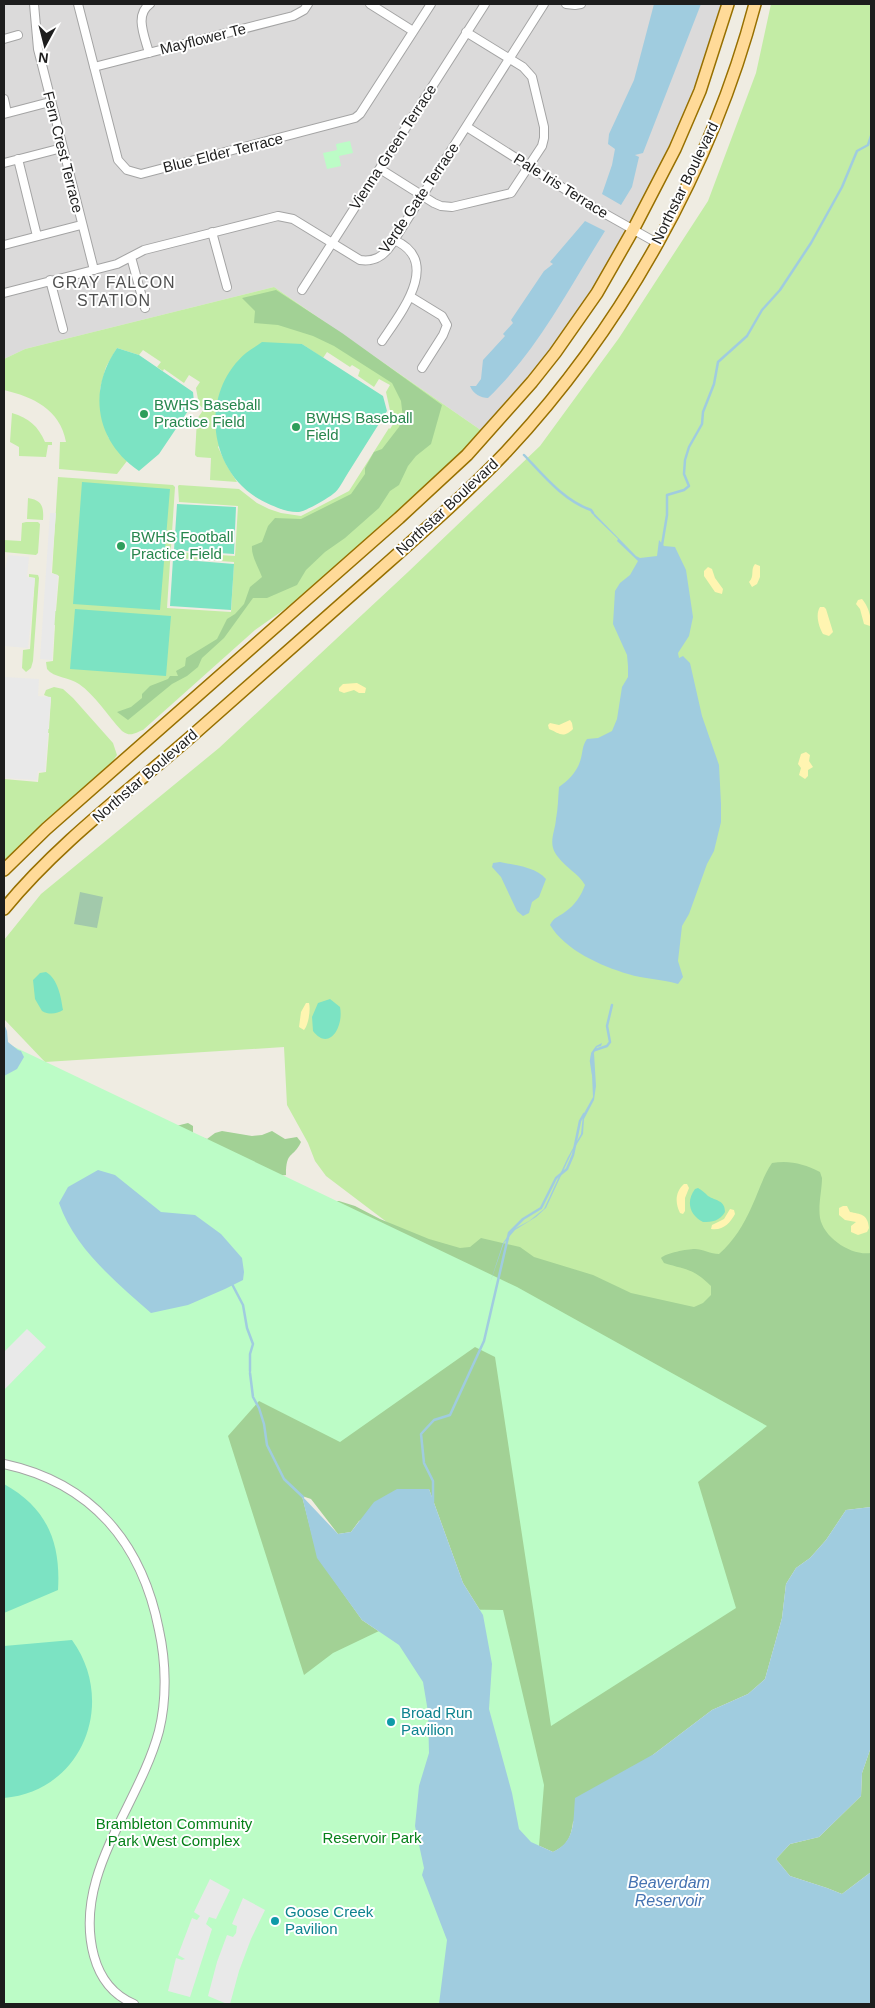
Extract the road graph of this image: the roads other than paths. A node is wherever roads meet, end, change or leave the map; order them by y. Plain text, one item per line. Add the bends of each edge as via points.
1 (34, 4) edge
2 (78, 4) edge
3 (150, 4) edge
4 (308, 4) edge
5 (370, 4) edge
6 (431, 4) edge
7 (484, 4) edge
8 (544, 4) edge
9 (566, 4) edge
10 (580, 4) edge
11 (728, 4) edge
12 (755, 4) edge
13 (413, 31) junction
14 (466, 32) junction
15 (18, 35) dead end
16 (4, 39) edge
17 (149, 53) junction
18 (509, 58) junction
19 (94, 67) junction
20 (4, 99) edge
21 (50, 102) junction
22 (6, 113) edge
23 (467, 128) junction
24 (62, 148) junction
25 (18, 159) junction
26 (4, 163) edge
27 (528, 167) junction
28 (380, 168) junction
29 (422, 195) junction
30 (81, 225) junction
31 (633, 230) junction
32 (212, 232) junction
33 (37, 236) junction
34 (394, 240) junction
35 (656, 243) junction
36 (332, 244) junction
37 (4, 245) edge
38 (132, 257) junction
39 (94, 270) junction
40 (50, 280) junction
41 (227, 287) dead end
42 (302, 290) dead end
43 (4, 291) edge
44 (411, 297) junction
45 (145, 308) dead end
46 (63, 329) dead end
47 (382, 341) dead end
48 (422, 368) dead end
49 (4, 870) edge
50 (4, 909) edge
51 (4, 1464) edge
52 (134, 2004) edge

1 - 21 street, Fern Crest Terrace via 37,42
2 - 19 street, Blue Elder Terrace
3 - 17 street via 144,8 141,20
4 - 17 street, Mayflower Te via 293,16
5 - 13 street
6 - 13 street, Blue Elder Terrace
7 - 14 street, Vienna Green Terrace
8 - 18 street, Verde Gate Terrace
9 - 10 street
11 - 31 main road, Northstar Boulevard via 700,91 675,149
12 - 35 main road, Northstar Boulevard via 714,125 693,174
13 - 19 street, Blue Elder Terrace via 355,118 141,174 127,170 118,160
14 - 18 street
14 - 28 street, Vienna Green Terrace
15 - 16 street
17 - 19 street, Mayflower Te
18 - 23 street, Verde Gate Terrace
18 - 27 street via 532,77 544,127 544,142
20 - 22 street
21 - 22 street
21 - 24 street, Fern Crest Terrace
23 - 27 street, Pale Iris Terrace
23 - 29 street, Verde Gate Terrace
24 - 25 street
24 - 30 street, Fern Crest Terrace
25 - 26 street
25 - 33 street
27 - 29 street via 507,195 448,208
27 - 31 street, Pale Iris Terrace
28 - 29 street
28 - 36 street, Vienna Green Terrace
29 - 34 street, Verde Gate Terrace
30 - 33 street
30 - 39 street, Fern Crest Terrace
31 - 35 street, Pale Iris Terrace
31 - 49 main road, Northstar Boulevard via 597,292 555,353 467,455
32 - 36 street, Verde Gate Terrace via 284,216
32 - 38 street, Verde Gate Terrace via 144,250
32 - 41 street
33 - 37 street
34 - 36 street, Verde Gate Terrace via 384,254 368,261 357,259
34 - 44 street via 411,252 416,265 416,284
35 - 50 main road, Northstar Boulevard via 586,354 502,456 411,542 98,816 30,879
36 - 42 street, Vienna Green Terrace
38 - 39 street, Verde Gate Terrace
38 - 45 street
39 - 40 street, Verde Gate Terrace
40 - 43 street, Verde Gate Terrace
40 - 46 street
44 - 47 street
44 - 48 street via 442,316 447,325
51 - 52 street via 30,1471 68,1488 109,1522 142,1572 157,1620 164,1658 159,1730 144,1774 98,1874 90,1914 90,1934 98,1967 111,1990

